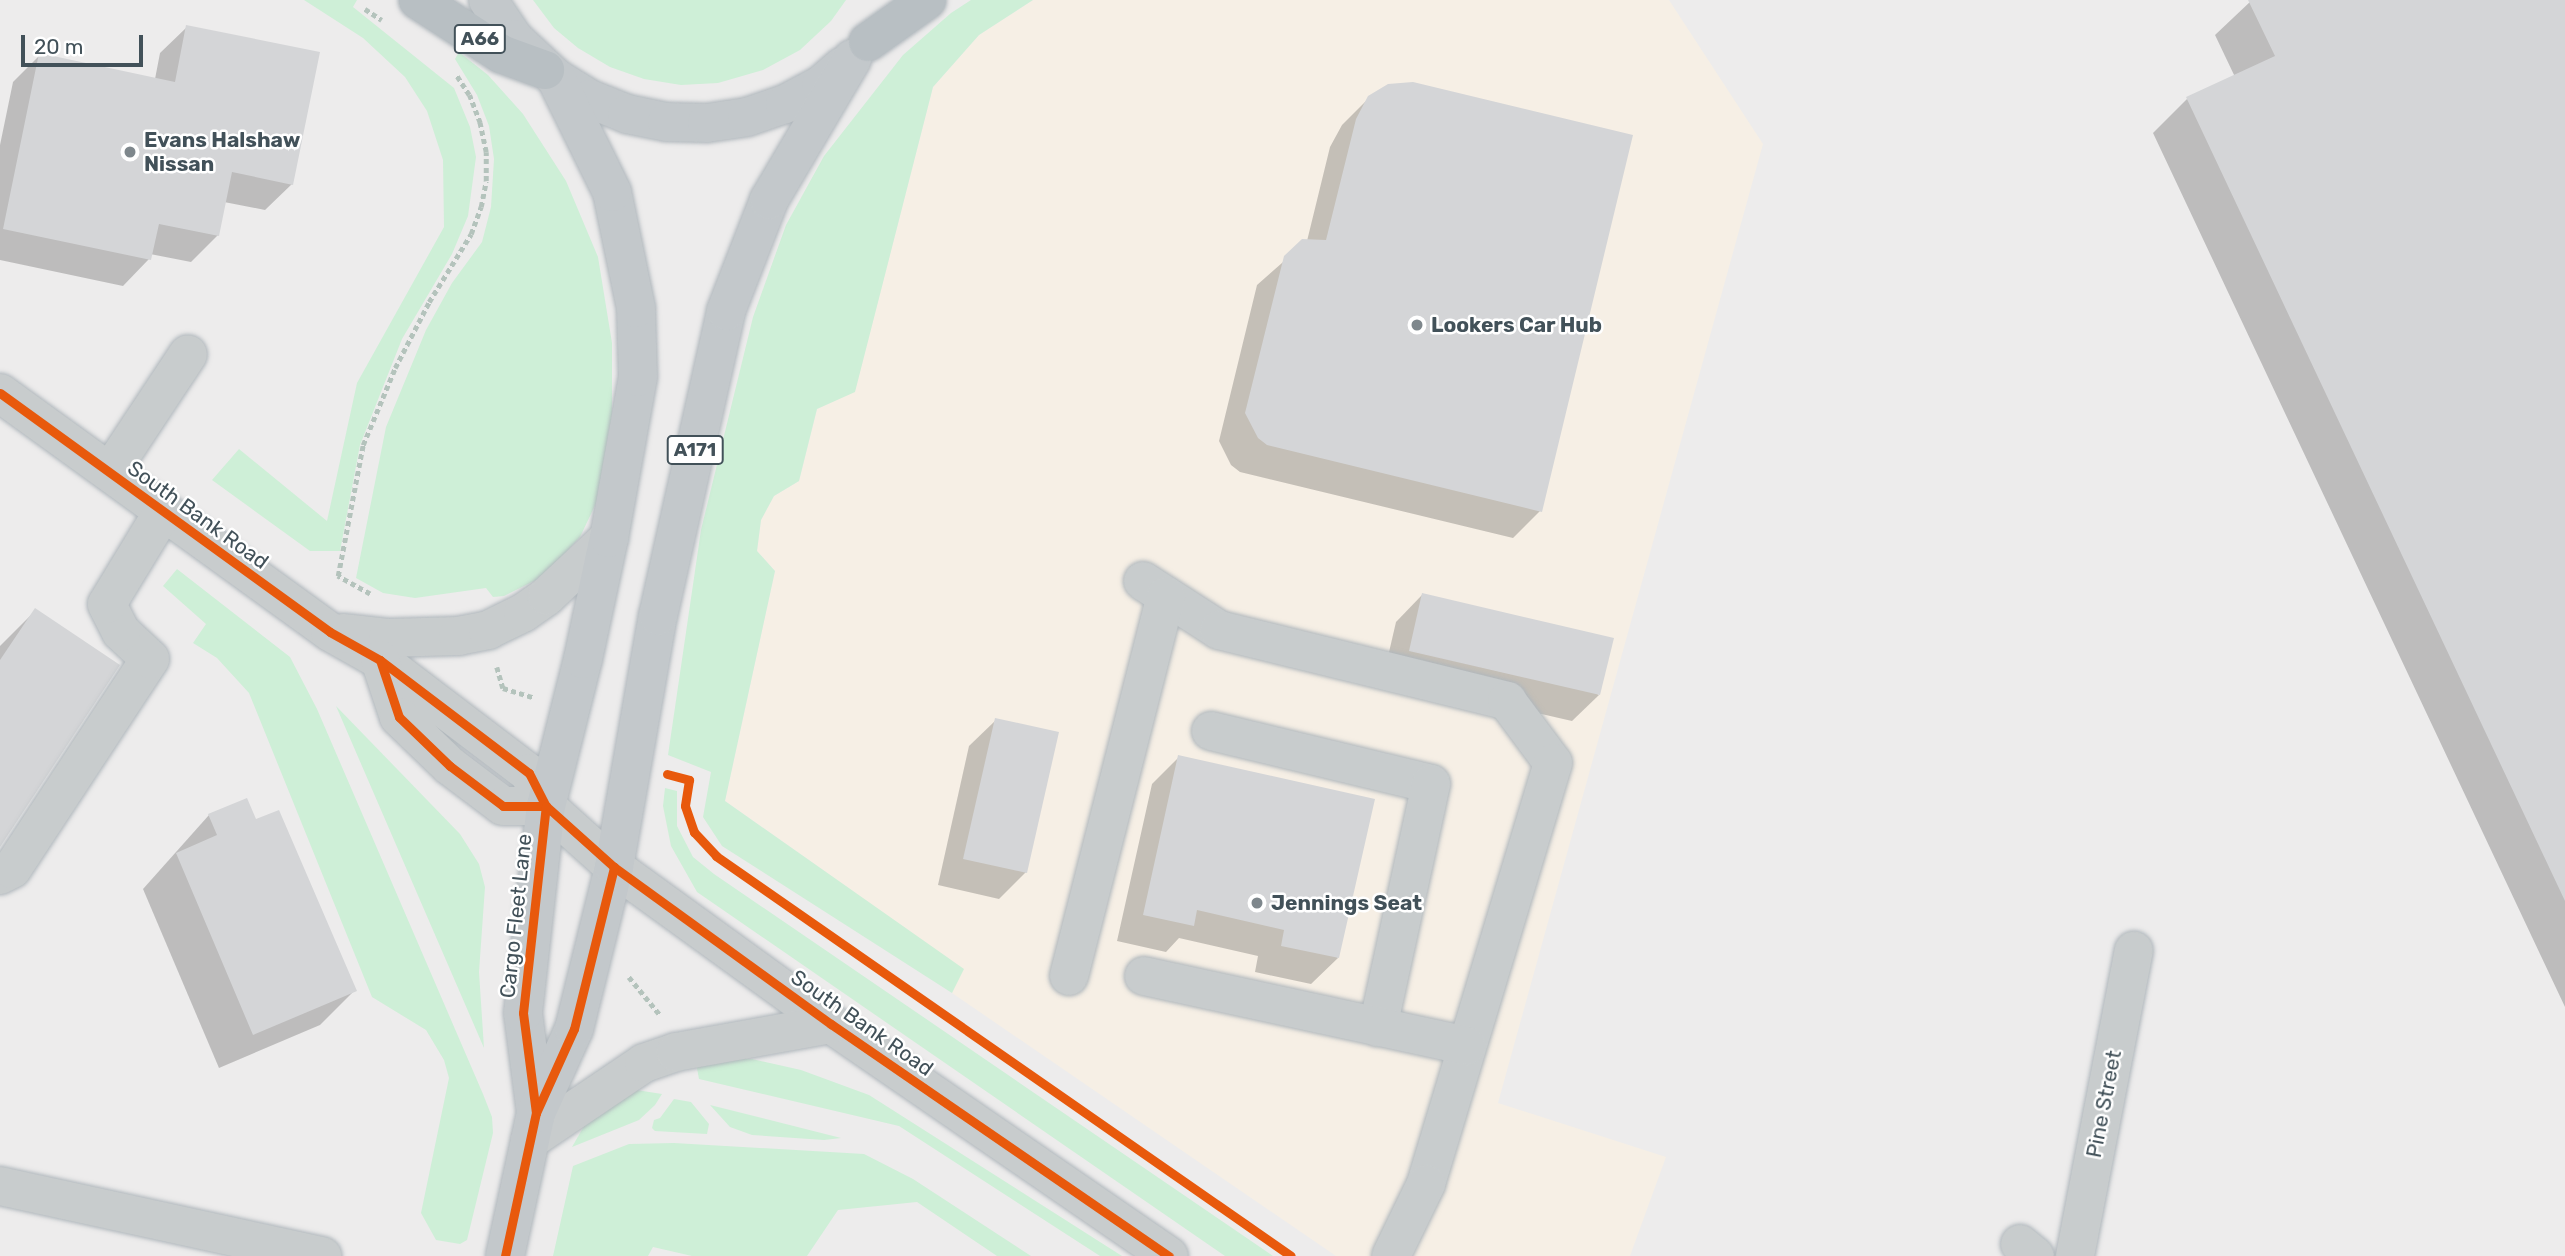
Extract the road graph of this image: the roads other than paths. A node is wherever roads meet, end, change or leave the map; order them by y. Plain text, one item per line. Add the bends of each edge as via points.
1 (418, 0) edge
2 (488, 0) edge
3 (896, 0) edge
4 (927, 0) edge
5 (860, 51) junction
6 (550, 74) junction
7 (187, 354) dead end
8 (0, 393) edge
9 (110, 472) junction
10 (163, 512) junction
11 (609, 538) junction
12 (330, 632) junction
13 (1211, 732) dead end
14 (546, 806) junction
15 (614, 867) junction
16 (0, 875) edge
17 (2134, 951) dead end
18 (1069, 976) dead end
19 (1144, 976) dead end
20 (831, 1024) junction
21 (1378, 1027) junction
22 (1467, 1046) junction
23 (533, 1127) junction
24 (0, 1186) edge
25 (322, 1256) edge
26 (505, 1256) edge
27 (1169, 1256) edge
28 (1391, 1256) edge
29 (2074, 1256) edge

1 - 6 highway, A66 via 500,54
2 - 6 main road via 514,39
3 - 5 main road
4 - 5 highway
5 - 6 main road via 821,85 786,104 747,117 707,123 627,114 590,99
5 - 15 main road, Cargo Fleet Lane / A171 via 769,200 726,311 658,616
6 - 11 main road, Cargo Fleet Lane / A171 via 611,192 636,308 638,377
7 - 9 street
8 - 9 street, South Bank Road
9 - 10 street, South Bank Road
10 - 12 street, South Bank Road
10 - 16 street via 107,604 121,632 150,659 12,869
11 - 12 street via 547,596 488,630 458,636 402,637
11 - 14 main road, Cargo Fleet Lane / A171
12 - 14 street, South Bank Road via 380,660 529,774
13 - 21 street via 1431,784
14 - 15 street, South Bank Road
14 - 23 main road, Cargo Fleet Lane / A171 via 523,1013
15 - 20 street, South Bank Road
15 - 23 main road, Cargo Fleet Lane / A171 via 574,1029
17 - 29 street, Pine Street
18 - 22 street via 1155,588 1219,630 1507,701 1553,763
19 - 21 street
20 - 23 street via 676,1052 624,1074
20 - 27 street, South Bank Road
21 - 22 street
22 - 28 street via 1426,1184
23 - 26 main road, Cargo Fleet Lane / A171
24 - 25 street

